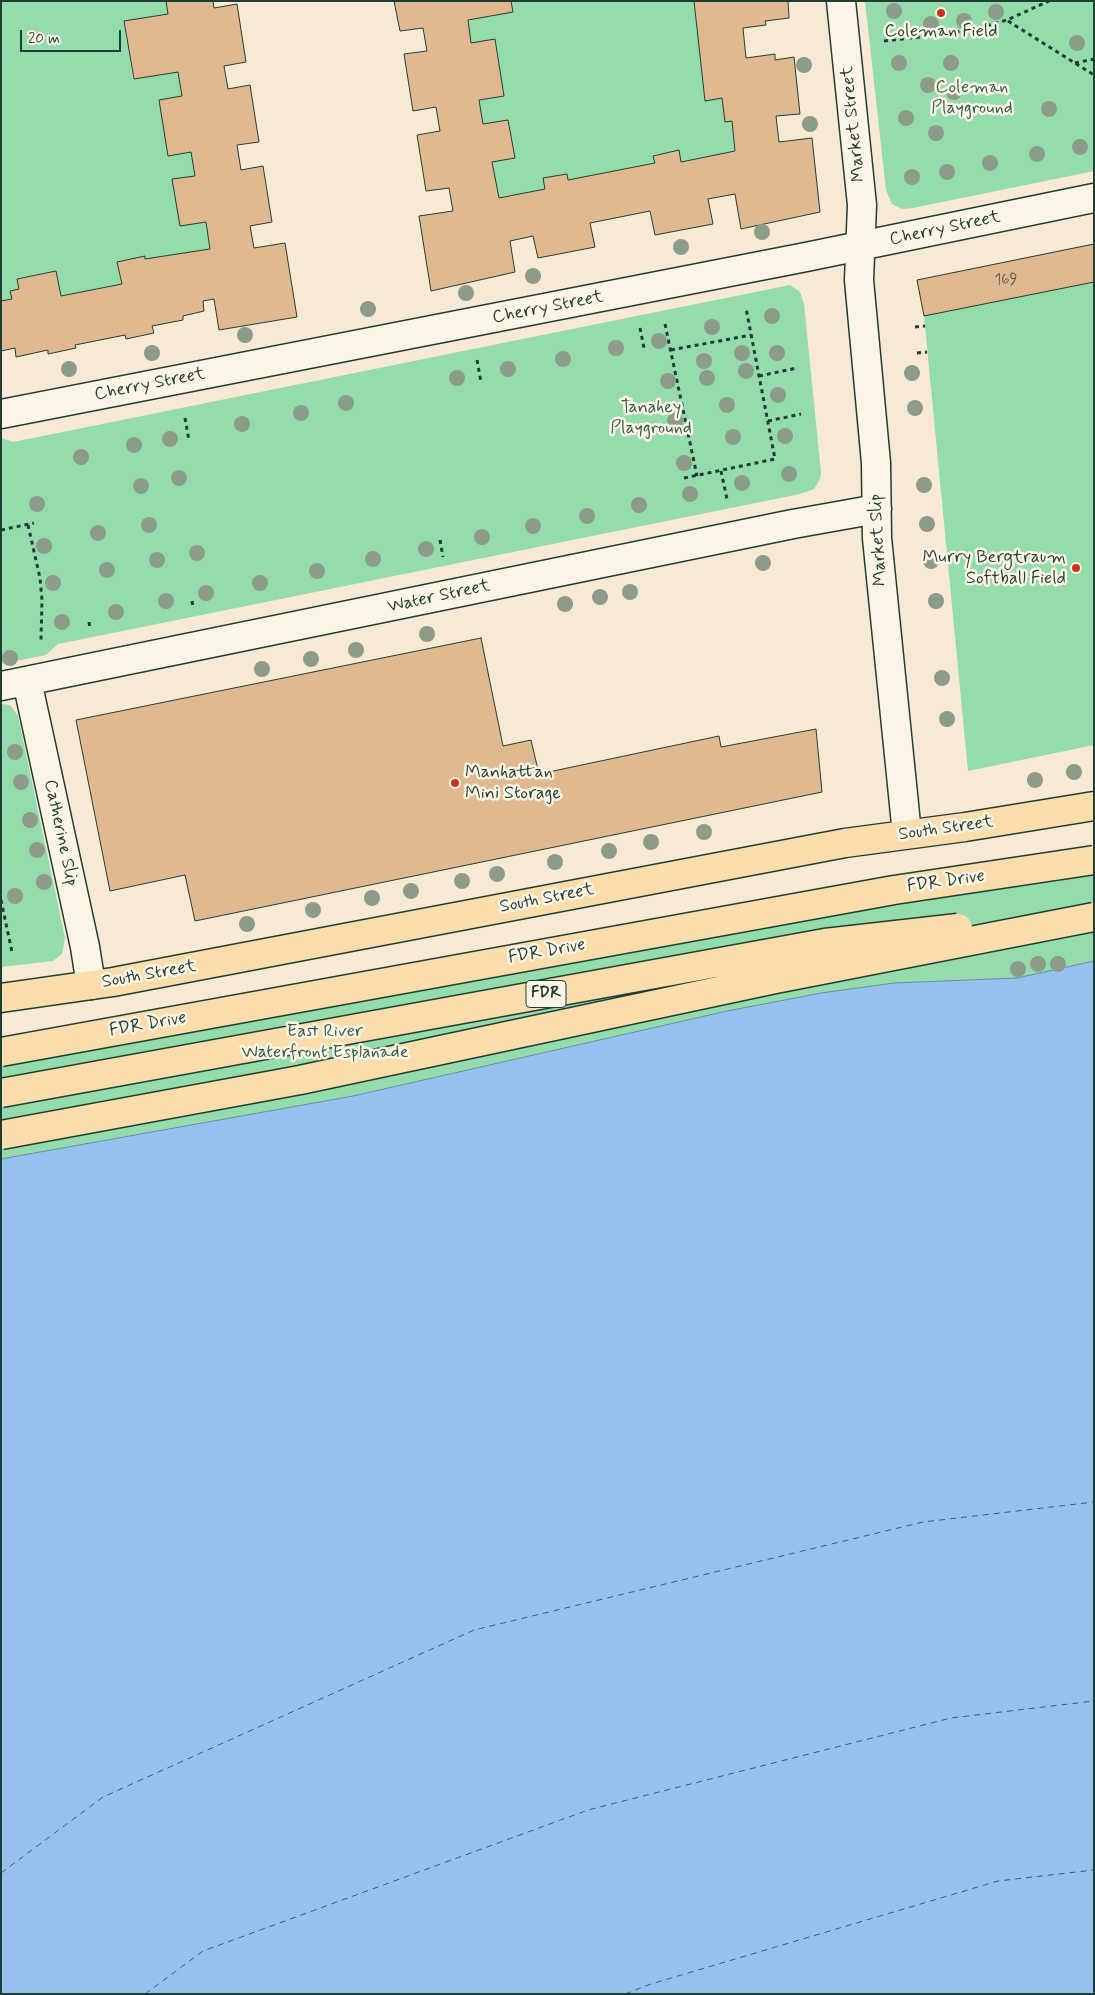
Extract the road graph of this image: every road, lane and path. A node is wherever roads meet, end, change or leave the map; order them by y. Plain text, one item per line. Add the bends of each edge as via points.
1 (841, 1) edge
2 (1049, 1) edge
3 (1007, 20) junction
4 (884, 41) dead end
5 (1094, 59) edge
6 (1075, 63) junction
7 (1094, 75) edge
8 (1094, 198) edge
9 (860, 246) junction
10 (746, 308) dead end
11 (666, 324) dead end
12 (925, 326) dead end
13 (915, 327) dead end
14 (640, 328) dead end
15 (751, 335) junction
16 (644, 348) dead end
17 (671, 350) junction
18 (927, 352) dead end
19 (917, 353) dead end
20 (477, 360) dead end
21 (797, 368) dead end
22 (759, 376) junction
23 (481, 382) dead end
24 (1, 414) edge
25 (801, 414) dead end
26 (185, 418) dead end
27 (768, 421) junction
28 (190, 441) dead end
29 (721, 470) junction
30 (697, 476) junction
31 (684, 478) dead end
32 (727, 499) dead end
33 (876, 509) junction
34 (34, 523) dead end
35 (28, 525) junction
36 (1, 530) edge
37 (440, 540) dead end
38 (443, 557) dead end
39 (192, 601) dead end
40 (193, 608) dead end
41 (89, 622) dead end
42 (90, 630) dead end
43 (41, 640) dead end
44 (14, 683) edge
45 (1094, 806) edge
46 (907, 834) junction
47 (1094, 860) edge
48 (1, 900) edge
49 (1094, 917) edge
50 (12, 952) dead end
51 (91, 986) junction
52 (1, 998) edge
53 (1, 1052) edge
54 (1, 1093) edge
55 (1, 1135) edge

1 - 9 street, Market Street via 862,205
2 - 3 path
3 - 4 path via 947,34
3 - 6 path
5 - 6 path
6 - 7 path
8 - 9 street, Cherry Street
9 - 24 street, Cherry Street
9 - 33 street, Market Slip via 859,280 876,463
10 - 15 path
11 - 17 path
12 - 13 path
14 - 16 path
15 - 17 path
15 - 22 path
17 - 30 path
18 - 19 path
20 - 23 path
21 - 22 path
22 - 27 path
25 - 27 path
26 - 28 path
27 - 29 path via 775,459
29 - 30 path
29 - 32 path
30 - 31 path
33 - 44 street, Water Street
33 - 46 street, Market Slip via 876,538
34 - 35 path
35 - 36 path
35 - 43 path via 40,578
37 - 38 path
39 - 40 path
41 - 42 path
44 - 51 street, Catherine Slip via 81,927
45 - 46 main road, South Street
46 - 51 main road, South Street
47 - 53 main road, FDR Drive / FDR, bridge via 848,898
48 - 50 path
49 - 54 main road, FDR, bridge via 925,930 825,943
49 - 55 main road, bridge via 784,977 327,1074
51 - 52 main road, South Street

